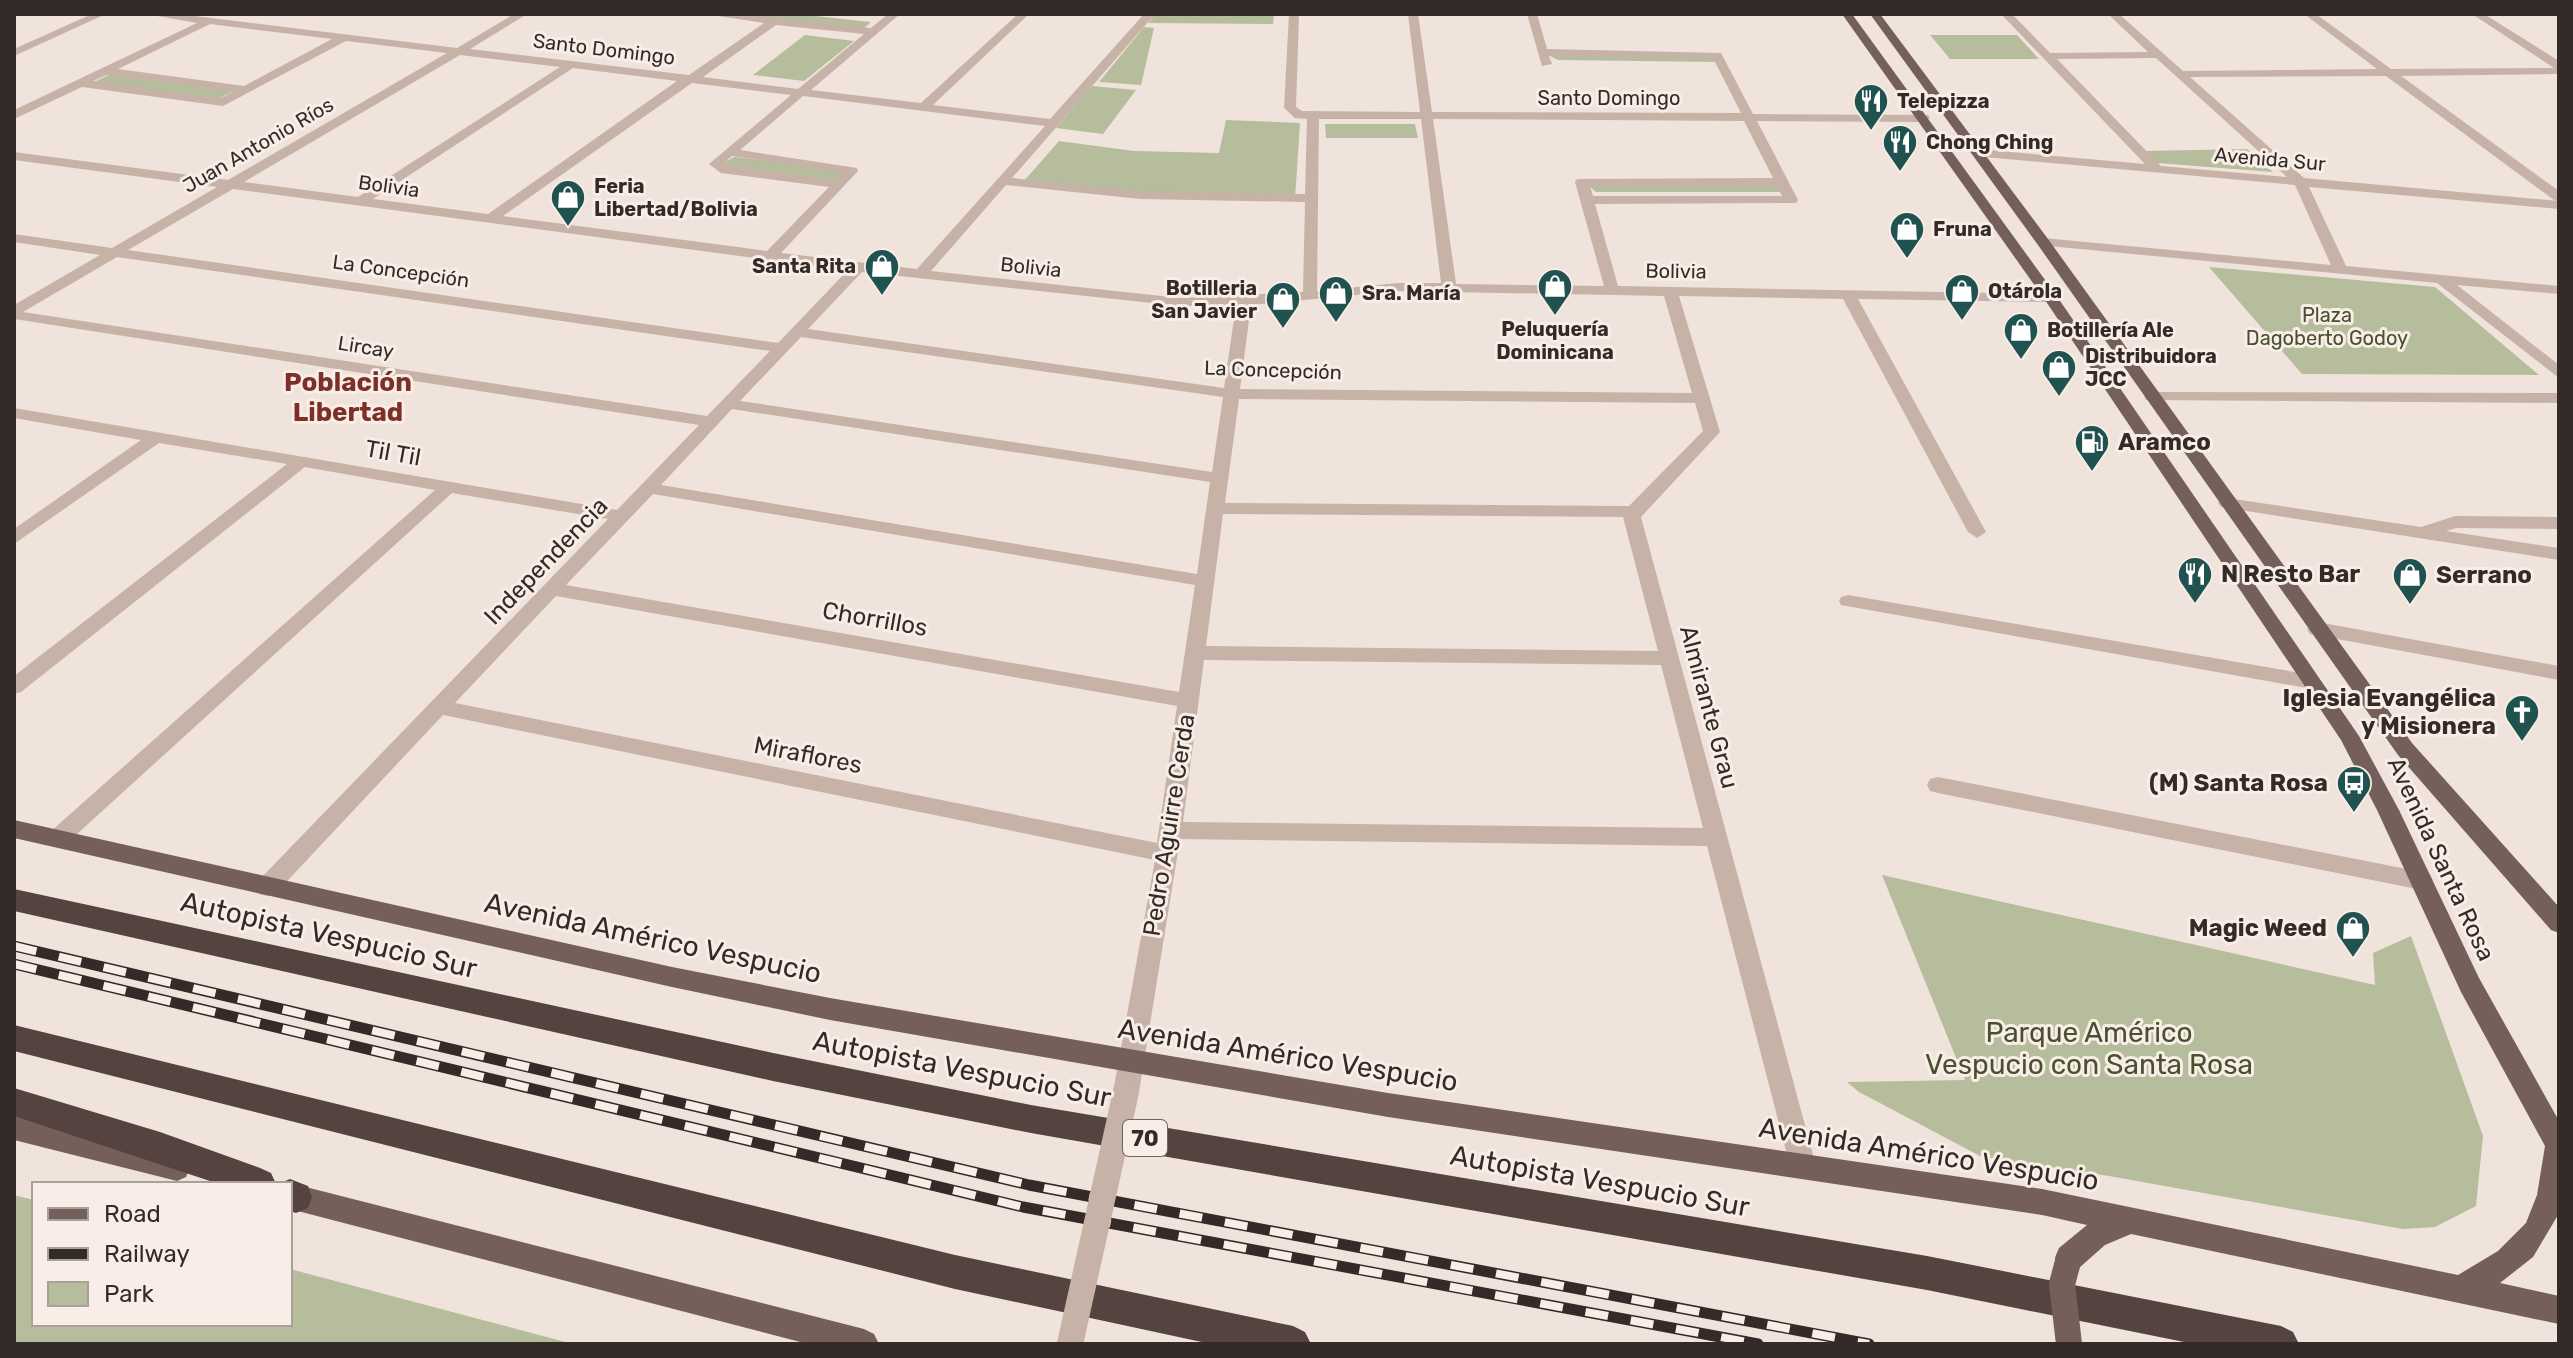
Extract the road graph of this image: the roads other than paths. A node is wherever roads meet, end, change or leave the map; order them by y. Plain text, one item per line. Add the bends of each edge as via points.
1 (101, 14) edge
2 (151, 14) edge
3 (224, 14) edge
4 (522, 14) edge
5 (710, 14) edge
6 (808, 14) edge
7 (895, 14) edge
8 (1024, 14) edge
9 (1150, 14) edge
10 (1294, 14) edge
11 (1413, 14) edge
12 (1532, 14) edge
13 (1847, 14) edge
14 (1875, 14) edge
15 (2006, 14) edge
16 (2113, 14) edge
17 (2309, 14) edge
18 (2477, 14) edge
19 (209, 21) junction
20 (774, 21) junction
21 (885, 22) junction
22 (873, 32) junction
23 (345, 37) junction
24 (458, 51) junction
25 (1542, 52) junction
26 (14, 53) edge
27 (2159, 55) junction
28 (2047, 56) junction
29 (571, 65) junction
30 (1725, 67) junction
31 (2559, 68) edge
32 (104, 71) junction
33 (2389, 72) junction
34 (2180, 74) junction
35 (690, 79) junction
36 (79, 83) junction
37 (247, 90) junction
38 (800, 93) junction
39 (923, 108) junction
40 (14, 115) edge
41 (1313, 116) junction
42 (1427, 117) junction
43 (1752, 118) junction
44 (1924, 118) junction
45 (1053, 123) junction
46 (728, 152) junction
47 (1977, 153) junction
48 (14, 156) edge
49 (2157, 169) junction
50 (1003, 181) junction
51 (1782, 182) junction
52 (2300, 182) junction
53 (230, 185) junction
54 (840, 185) junction
55 (2559, 197) edge
56 (1312, 198) junction
57 (1587, 200) junction
58 (360, 202) junction
59 (2559, 205) edge
60 (490, 219) junction
61 (14, 238) edge
62 (2043, 242) junction
63 (115, 252) junction
64 (770, 256) junction
65 (859, 267) junction
66 (2341, 270) junction
67 (919, 275) junction
68 (2442, 280) junction
69 (1449, 287) junction
70 (1612, 290) junction
71 (2559, 290) edge
72 (1670, 291) junction
73 (1848, 294) junction
74 (1310, 296) junction
75 (2051, 298) junction
76 (1244, 302) junction
77 (14, 313) edge
78 (797, 332) junction
79 (782, 348) junction
80 (2559, 373) edge
81 (1232, 394) junction
82 (2152, 397) junction
83 (1703, 398) junction
84 (2559, 398) edge
85 (728, 404) junction
86 (17, 416) edge
87 (711, 422) junction
88 (156, 437) junction
89 (301, 462) junction
90 (1220, 478) junction
91 (448, 487) junction
92 (649, 488) junction
93 (2227, 503) junction
94 (1215, 508) junction
95 (1633, 512) junction
96 (622, 516) junction
97 (2559, 523) edge
98 (1977, 532) dead end
99 (2423, 534) junction
100 (14, 538) edge
101 (2559, 554) edge
102 (1205, 581) junction
103 (552, 589) junction
104 (1848, 601) dead end
105 (2317, 629) junction
106 (1195, 653) junction
107 (1669, 658) junction
108 (2559, 673) edge
109 (2312, 682) junction
110 (14, 687) edge
111 (1188, 701) junction
112 (439, 707) junction
113 (1938, 785) dead end
114 (14, 829) edge
115 (1170, 830) junction
116 (1716, 837) junction
117 (58, 838) junction
118 (1167, 854) junction
119 (2422, 881) junction
120 (267, 887) junction
121 (14, 900) edge
122 (2559, 923) edge
123 (14, 1038) edge
124 (1132, 1062) junction
125 (14, 1102) edge
126 (14, 1128) edge
127 (2558, 1146) edge
128 (1803, 1166) junction
129 (234, 1182) edge
130 (255, 1182) edge
131 (292, 1196) edge
132 (2132, 1220) junction
133 (2464, 1287) junction
134 (2559, 1310) edge
135 (864, 1344) edge
136 (1070, 1344) edge
137 (1293, 1344) edge
138 (2069, 1344) edge
139 (2281, 1344) edge

1 - 26 street
2 - 19 street, Santo Domingo
3 - 19 street
4 - 24 street, Juan Antonio Ríos
5 - 20 street
6 - 21 street
7 - 21 street
8 - 39 street
9 - 45 street
10 - 41 street, Santo Domingo via 1290,108
11 - 42 street
12 - 25 street
13 - 44 main road, Avenida Santa Rosa
14 - 47 main road, Avenida Santa Rosa
15 - 28 street
16 - 27 street
17 - 33 street
18 - 31 street
19 - 23 street, Santo Domingo
19 - 32 street
20 - 22 street
20 - 35 street
21 - 22 street
22 - 38 street
23 - 24 street, Santo Domingo
23 - 37 street
24 - 29 street, Santo Domingo
24 - 53 street, Juan Antonio Ríos
25 - 30 street via 1714,53
25 - 30 street via 1546,66
27 - 28 street
27 - 34 street
28 - 49 street
29 - 35 street, Santo Domingo
29 - 58 street
30 - 43 street
31 - 33 street
32 - 36 street
32 - 37 street
33 - 34 street
33 - 55 street
34 - 52 street
35 - 38 street, Santo Domingo
35 - 60 street
36 - 37 street via 223,102
36 - 40 street
38 - 39 street, Santo Domingo
38 - 46 street
39 - 45 street, Santo Domingo
41 - 42 street, Santo Domingo
41 - 56 street
42 - 43 street, Santo Domingo
42 - 69 street
43 - 44 street, Santo Domingo
43 - 51 street
44 - 75 main road, Avenida Santa Rosa
45 - 50 street
46 - 54 street via 852,171
46 - 54 street via 715,167
47 - 49 street, Avenida Sur
47 - 62 main road, Avenida Santa Rosa
48 - 53 street, Bolivia
49 - 52 street, Avenida Sur
50 - 56 street via 1140,195
50 - 67 street
51 - 57 street via 1582,182
51 - 57 street via 1791,200
52 - 59 street, Avenida Sur
52 - 66 street
53 - 58 street, Bolivia
53 - 63 street, Juan Antonio Ríos
54 - 64 street
56 - 74 street
57 - 70 street
58 - 60 street, Bolivia
60 - 64 street, Bolivia
61 - 63 street, La Concepción
62 - 66 street
62 - 82 main road, Avenida Santa Rosa
63 - 77 street, Juan Antonio Ríos
63 - 79 street, La Concepción
64 - 65 street, Bolivia
65 - 67 street, Bolivia
65 - 78 street, Independencia
66 - 68 street
67 - 76 street, Bolivia via 1149,300
68 - 71 street
68 - 80 street
69 - 70 street, Bolivia
69 - 74 street, Bolivia
70 - 72 street, Bolivia
72 - 73 street, Bolivia
72 - 83 street
73 - 75 street, Bolivia
73 - 98 street
74 - 76 street, Bolivia
75 - 109 main road, Avenida Santa Rosa
76 - 81 street, Pedro Aguirre Cerda
77 - 87 street, Lircay
78 - 79 street, Independencia
78 - 81 street, La Concepción
79 - 85 street, Independencia
81 - 83 street, La Concepción
81 - 90 street, Pedro Aguirre Cerda
82 - 84 street
82 - 93 main road, Avenida Santa Rosa
83 - 95 street via 1710,436
85 - 87 street, Independencia
85 - 90 street
86 - 88 street, Til Til
87 - 92 street, Independencia
88 - 89 street, Til Til
88 - 100 street
89 - 91 street, Til Til
89 - 110 street
90 - 94 street, Pedro Aguirre Cerda
91 - 96 street, Til Til
91 - 117 street
92 - 96 street, Independencia
92 - 102 street
93 - 99 street
93 - 105 main road, Avenida Santa Rosa
94 - 95 street
94 - 102 street, Pedro Aguirre Cerda
95 - 107 street, Almirante Grau
96 - 103 street, Independencia
97 - 99 street via 2455,522
99 - 101 street
102 - 106 street, Pedro Aguirre Cerda
103 - 111 street, Chorrillos
103 - 112 street, Independencia
104 - 109 street
105 - 108 street
105 - 122 main road, Avenida Santa Rosa via 2405,749
106 - 107 street
106 - 111 street, Pedro Aguirre Cerda
107 - 116 street, Almirante Grau
109 - 119 main road, Avenida Santa Rosa via 2364,762
111 - 115 street, Pedro Aguirre Cerda
112 - 118 street, Miraflores
112 - 120 street, Independencia
113 - 119 street
114 - 117 main road, Avenida Américo Vespucio
115 - 116 street
115 - 118 street, Pedro Aguirre Cerda
116 - 128 street, Almirante Grau
117 - 120 main road, Avenida Américo Vespucio
118 - 124 street, Pedro Aguirre Cerda
119 - 127 main road, Avenida Santa Rosa via 2470,985
120 - 124 main road, Avenida Américo Vespucio via 686,980
121 - 139 highway, Autopista Vespucio Sur / 70 via 728,1058 1031,1119 1898,1267
123 - 137 highway via 955,1272
124 - 128 main road, Avenida Américo Vespucio
124 - 136 street, Pedro Aguirre Cerda, bridge
125 - 130 highway
126 - 129 main road
127 - 133 main road via 2554,1191 2541,1223 2512,1261
128 - 132 main road, Avenida Américo Vespucio
131 - 135 main road
132 - 133 main road, Avenida Américo Vespucio
132 - 138 main road, bridge via 2095,1235 2069,1258 2062,1284
133 - 134 main road, Avenida Américo Vespucio

